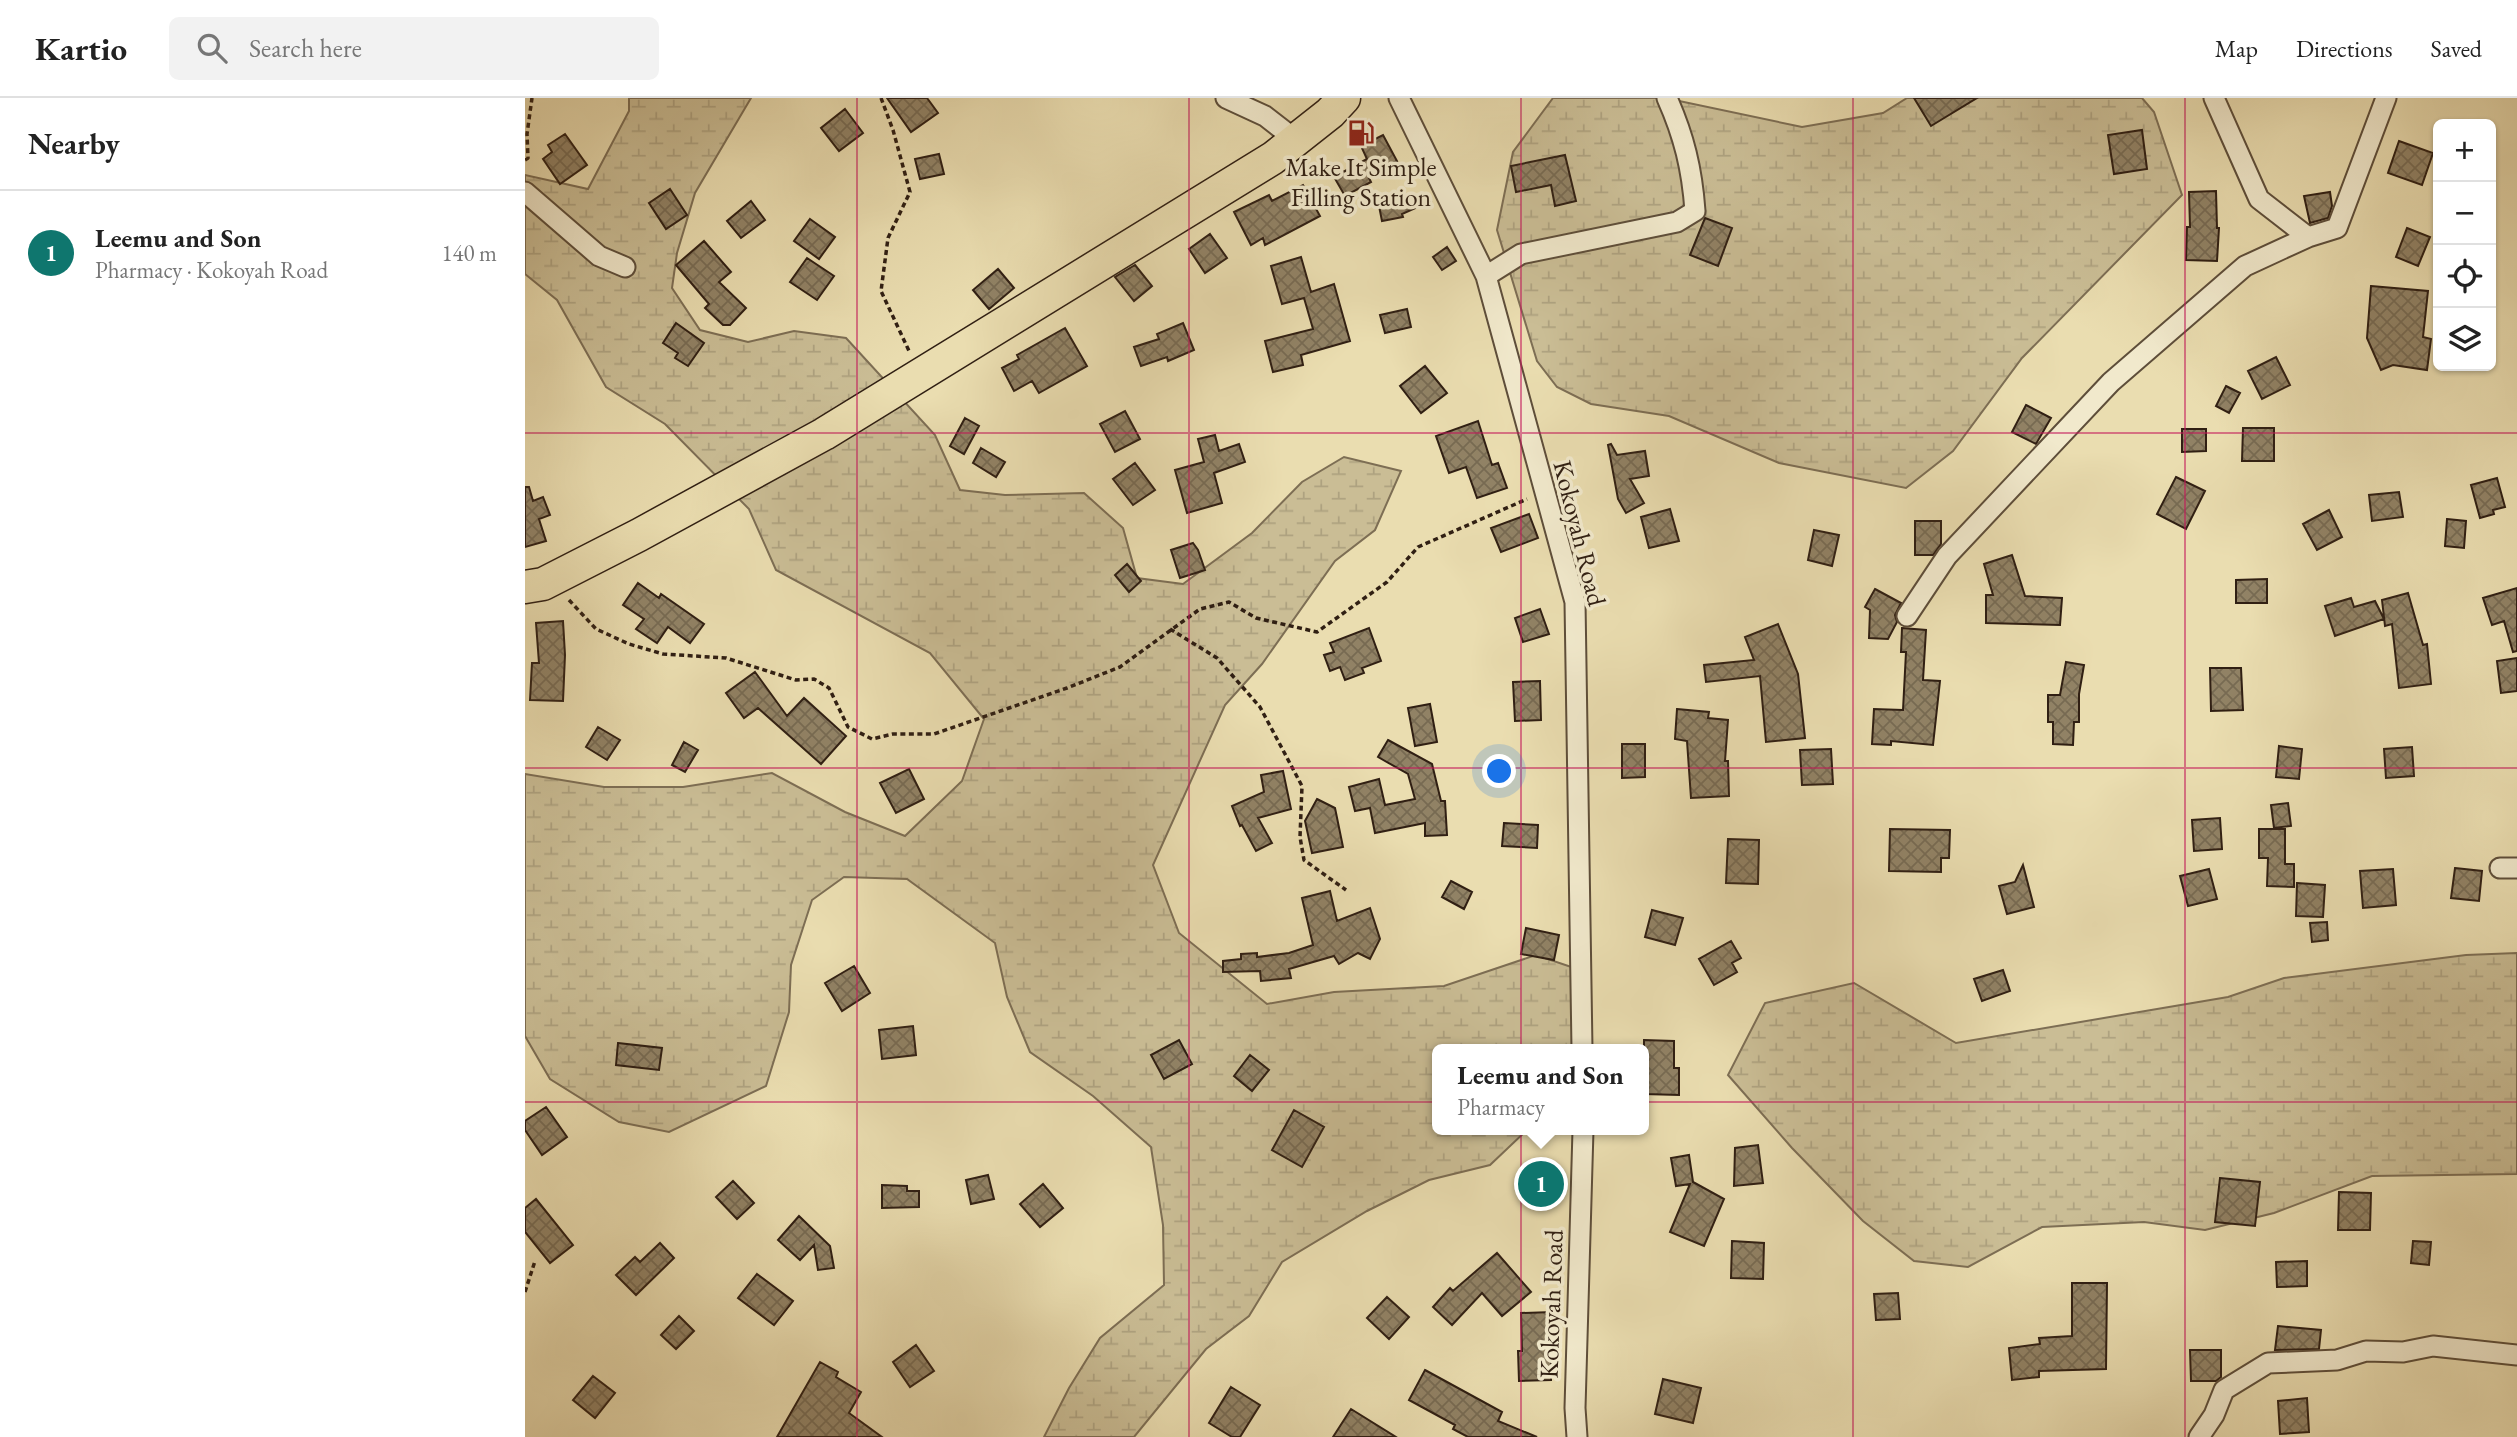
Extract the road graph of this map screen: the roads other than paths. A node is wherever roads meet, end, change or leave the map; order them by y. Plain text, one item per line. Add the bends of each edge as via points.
1 (1226, 98) edge
2 (1344, 98) edge
3 (1399, 98) edge
4 (1667, 98) edge
5 (2214, 98) edge
6 (2386, 98) edge
7 (1296, 139) junction
8 (525, 192) edge
9 (2308, 236) junction
10 (625, 267) dead end
11 (1486, 276) junction
12 (534, 585) edge
13 (1907, 616) dead end
14 (1582, 1044) edge
15 (1583, 1135) edge
16 (2517, 1355) edge
17 (1577, 1437) edge
18 (2199, 1437) edge

1 - 7 street via 1265,116
2 - 7 main road
3 - 11 street, Kokoyah Road
4 - 11 street via 1692,173 1695,211 1677,222 1521,254
5 - 9 street via 2259,199
6 - 9 street via 2337,228
7 - 12 main road via 1273,158 824,434 712,497
8 - 10 street via 599,256
9 - 13 street via 2245,266 2111,382 1947,556
11 - 14 street, Kokoyah Road via 1575,602
15 - 17 street, Kokoyah Road
16 - 18 street via 2433,1346 2367,1352 2337,1360 2268,1363 2224,1390

